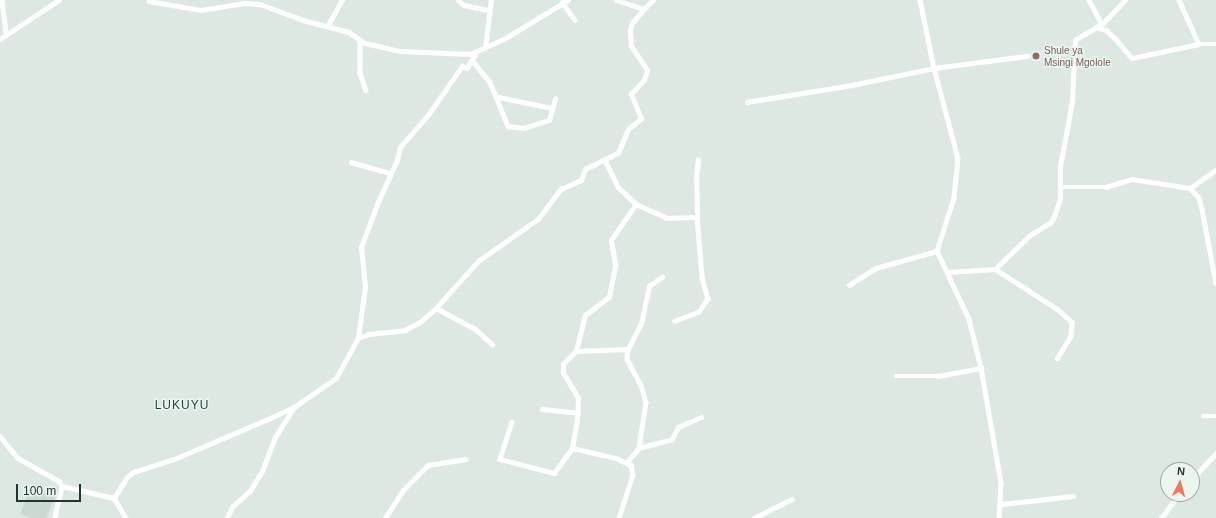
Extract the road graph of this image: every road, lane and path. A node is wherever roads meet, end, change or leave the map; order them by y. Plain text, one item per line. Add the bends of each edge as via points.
1 (2, 0) edge
2 (59, 0) edge
3 (151, 0) edge
4 (342, 0) edge
5 (458, 0) edge
6 (491, 0) edge
7 (568, 0) edge
8 (616, 0) edge
9 (653, 0) edge
10 (920, 0) edge
11 (1089, 0) edge
12 (1125, 0) edge
13 (1179, 0) edge
14 (562, 2) junction
15 (644, 9) junction
16 (488, 10) junction
17 (575, 20) dead end
18 (1102, 24) junction
19 (328, 25) junction
20 (1096, 27) junction
21 (6, 35) junction
22 (0, 39) edge
23 (360, 40) junction
24 (1199, 44) junction
25 (1216, 44) edge
26 (485, 48) junction
27 (476, 53) junction
28 (1027, 56) dead end
29 (472, 60) junction
30 (934, 68) junction
31 (366, 90) dead end
32 (498, 97) junction
33 (556, 99) dead end
34 (746, 102) dead end
35 (552, 108) junction
36 (605, 160) junction
37 (698, 160) dead end
38 (351, 162) dead end
39 (1216, 170) edge
40 (390, 173) junction
41 (1061, 187) junction
42 (1190, 188) junction
43 (636, 204) junction
44 (697, 217) junction
45 (937, 251) junction
46 (995, 269) junction
47 (947, 272) junction
48 (662, 277) dead end
49 (1216, 283) edge
50 (849, 285) dead end
51 (436, 308) junction
52 (675, 321) dead end
53 (358, 338) junction
54 (492, 344) dead end
55 (628, 349) junction
56 (576, 351) junction
57 (1058, 358) dead end
58 (981, 368) junction
59 (896, 376) dead end
60 (294, 407) junction
61 (542, 409) dead end
62 (578, 413) junction
63 (1203, 416) dead end
64 (1216, 416) edge
65 (701, 417) dead end
66 (512, 422) dead end
67 (0, 436) edge
68 (572, 448) junction
69 (639, 448) junction
70 (1216, 453) edge
71 (466, 459) dead end
72 (627, 462) junction
73 (1200, 470) edge
74 (62, 486) junction
75 (1072, 496) dead end
76 (114, 498) junction
77 (792, 499) dead end
78 (1173, 502) edge
79 (1002, 504) junction
80 (54, 518) edge
81 (126, 518) edge
82 (227, 518) edge
83 (385, 518) edge
84 (619, 518) edge
85 (754, 518) edge
86 (999, 518) edge
87 (1161, 518) edge

1 - 21 street
2 - 21 street
3 - 19 street via 149,2 201,10 253,3 303,20
4 - 19 street
5 - 16 street via 464,5
6 - 16 street
7 - 14 street
8 - 15 street
9 - 15 street
10 - 30 street
11 - 18 street
12 - 18 street
13 - 24 street
14 - 17 street
14 - 26 street via 520,30
15 - 36 street via 632,23 630,30 631,46 647,70 644,80 631,94 641,119 628,129 618,153
16 - 26 street
18 - 20 street
19 - 23 street via 349,32
20 - 24 street via 1106,30 1132,58
20 - 41 street via 1075,40 1073,46 1075,76 1060,167
21 - 22 street
23 - 27 street via 365,44 401,51
23 - 31 street via 360,73
24 - 25 street
26 - 27 street
27 - 29 street
28 - 30 street
29 - 32 street via 486,74
29 - 40 street via 467,68 462,66 428,115 400,147
30 - 34 street via 852,85
30 - 45 street via 958,158 954,198
32 - 35 street
32 - 35 street via 506,124 517,128 549,120
33 - 35 street
36 - 43 street via 618,187
36 - 51 street via 585,169 581,180 561,189 533,224 478,261
37 - 44 street
38 - 40 street
39 - 42 street
40 - 53 street via 361,247 365,287
41 - 42 street via 1106,187 1132,179
41 - 46 street via 1060,198 1050,223 1029,236
42 - 49 street via 1199,198
43 - 44 street via 667,218
43 - 56 street via 611,240 615,265 609,297 583,320
44 - 52 street via 702,277 708,299 700,312
45 - 47 street
45 - 50 street via 876,268
46 - 47 street
46 - 57 street via 1056,308 1072,322 1071,336
47 - 58 street via 969,319
48 - 55 street via 649,286 641,324
51 - 53 street via 405,330 369,334
51 - 54 street via 475,329
53 - 60 street via 336,378
55 - 56 street
55 - 69 street via 627,359 641,385 646,402
56 - 62 street via 562,368 578,398
58 - 59 street via 938,376
58 - 79 street via 997,452
60 - 76 street via 172,460 134,472 127,477
60 - 82 street via 274,439 262,471 250,492 232,507
61 - 62 street
62 - 68 street
63 - 64 street
65 - 69 street via 678,427 672,439
66 - 68 street via 500,456 502,461 554,473
67 - 74 street via 18,458 60,481
68 - 72 street
69 - 72 street
70 - 73 street
71 - 83 street via 428,465 403,490
72 - 84 street via 631,465 633,475
74 - 76 street
74 - 80 street
75 - 79 street
76 - 81 street
77 - 85 street
78 - 87 street
79 - 86 street

